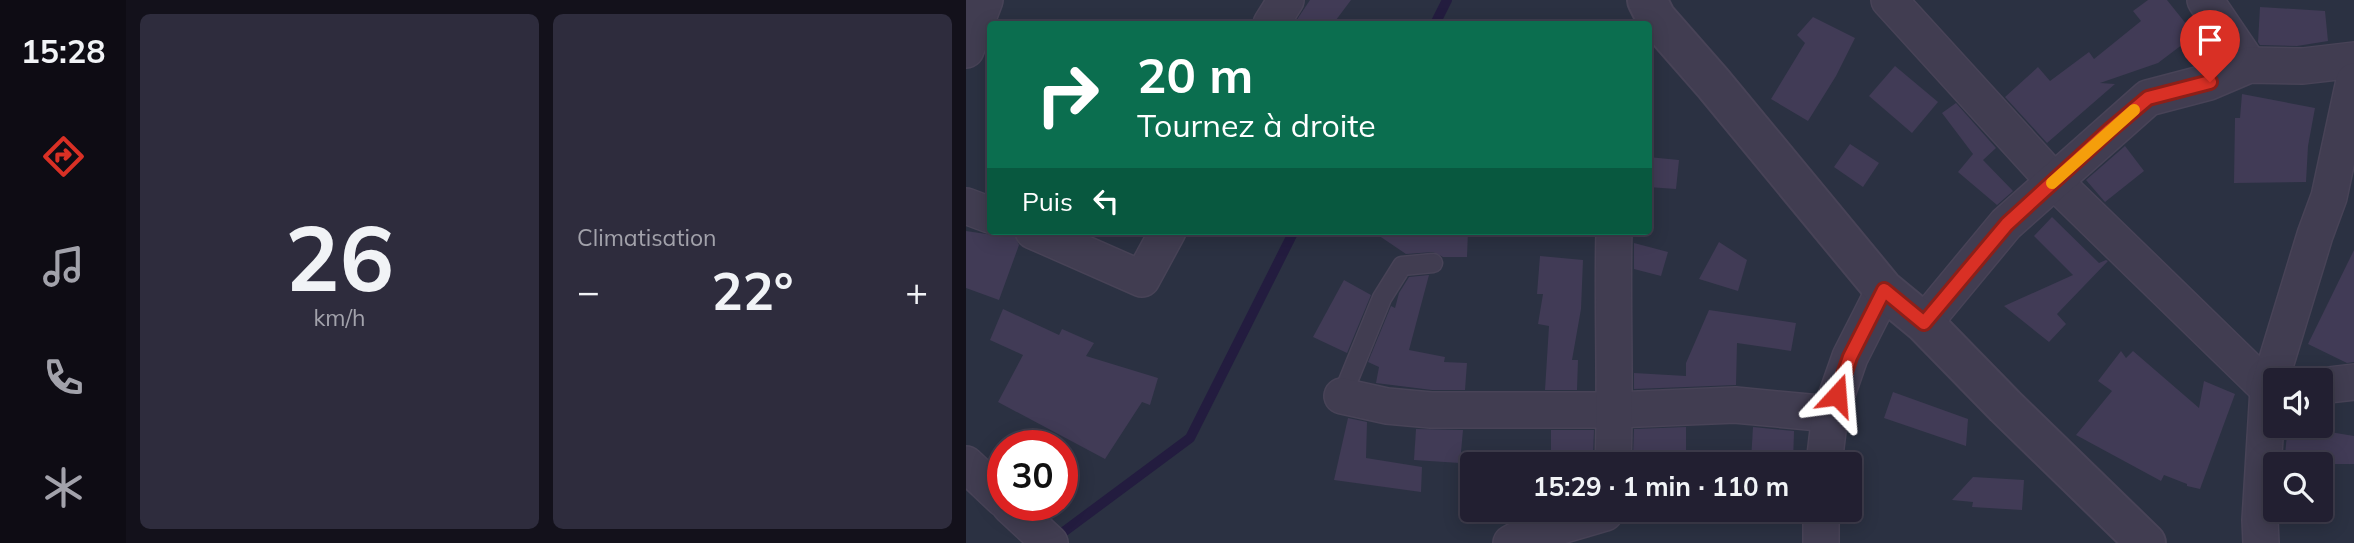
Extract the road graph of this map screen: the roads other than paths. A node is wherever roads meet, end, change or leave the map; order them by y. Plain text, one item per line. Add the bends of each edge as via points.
1 (985, 0) edge
2 (1286, 0) edge
3 (2205, 0) edge
4 (1905, 5) edge
5 (1650, 16) edge
6 (1273, 21) edge
7 (976, 42) edge
8 (2354, 60) edge
9 (2249, 65) junction
10 (2354, 81) edge
11 (2348, 145) edge
12 (2054, 181) junction
13 (966, 206) edge
14 (987, 214) edge
15 (1042, 235) edge
16 (1166, 235) edge
17 (1615, 235) edge
18 (1433, 263) dead end
19 (1884, 290) junction
20 (1924, 323) junction
21 (2278, 368) edge
22 (2263, 380) edge
23 (2354, 382) edge
24 (2333, 384) edge
25 (1342, 396) joint
26 (1615, 410) junction
27 (1830, 414) junction
28 (2268, 438) edge
29 (1613, 452) edge
30 (1825, 452) edge
31 (966, 464) edge
32 (987, 484) edge
33 (1604, 522) edge
34 (1821, 522) edge
35 (1511, 543) edge
36 (1821, 543) edge
37 (2146, 543) edge
38 (2260, 543) edge

1 - 7 street
2 - 6 street
3 - 9 street
4 - 12 street
5 - 19 street via 1713,83
8 - 9 street via 2303,66
9 - 12 street via 2210,82 2148,98
10 - 11 street
11 - 21 street via 2315,235
12 - 20 street via 2007,224
12 - 22 street
13 - 14 street
15 - 16 street via 1142,279
17 - 26 street
18 - 25 lane via 1402,266 1382,298
19 - 20 street
19 - 27 street via 1850,357
20 - 37 street
23 - 24 street
25 - 26 street via 1431,410
26 - 27 street via 1735,405
26 - 29 street
27 - 30 street
28 - 38 street
31 - 32 street
33 - 35 street
34 - 36 street

